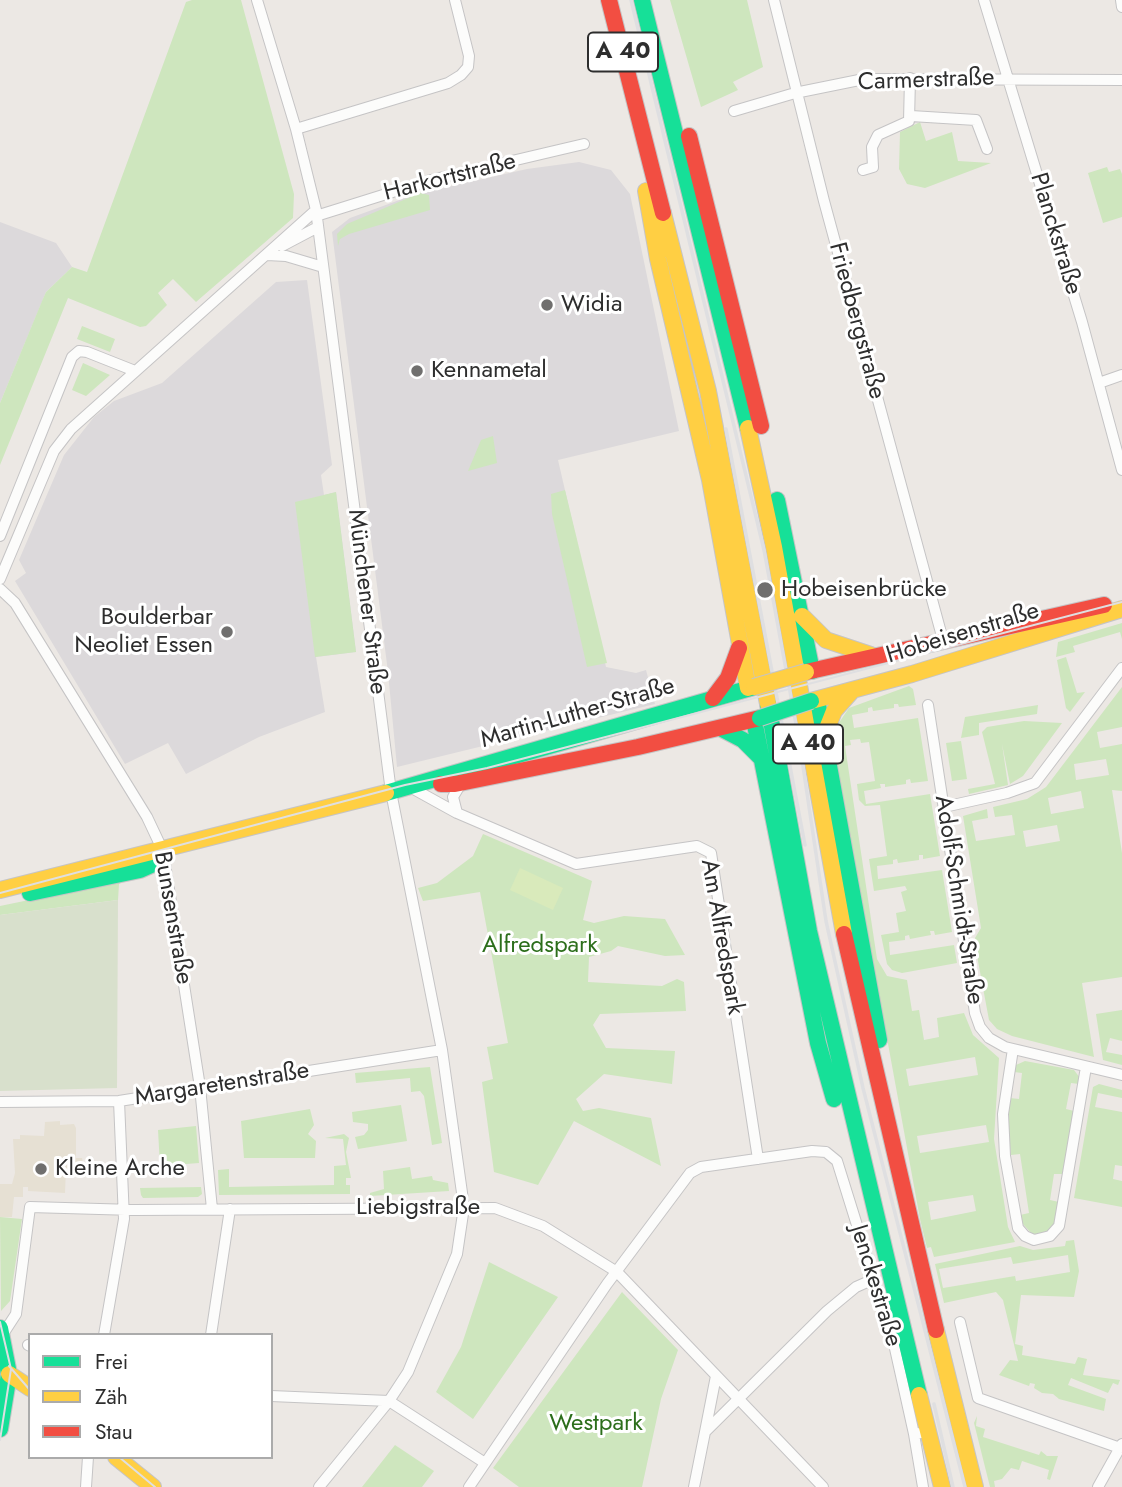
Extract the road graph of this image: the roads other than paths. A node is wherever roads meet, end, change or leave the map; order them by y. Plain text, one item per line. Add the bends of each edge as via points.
1 (257, 0) edge
2 (455, 0) edge
3 (609, 0) edge
4 (642, 0) edge
5 (774, 0) edge
6 (984, 0) edge
7 (1121, 0) edge
8 (1122, 7) edge
9 (647, 17) junction
10 (910, 78) junction
11 (1010, 78) junction
12 (1122, 80) edge
13 (796, 93) junction
14 (636, 103) junction
15 (734, 111) dead end
16 (911, 116) junction
17 (296, 129) junction
18 (584, 144) dead end
19 (987, 149) dead end
20 (863, 170) dead end
21 (317, 218) junction
22 (267, 255) junction
23 (323, 267) junction
24 (135, 371) junction
25 (1122, 376) edge
26 (1099, 383) junction
27 (1122, 470) edge
28 (0, 536) edge
29 (4, 555) edge
30 (0, 579) edge
31 (0, 589) edge
32 (1122, 601) edge
33 (1122, 609) edge
34 (802, 616) junction
35 (943, 640) junction
36 (741, 643) junction
37 (871, 655) junction
38 (1122, 668) edge
39 (809, 671) junction
40 (751, 687) junction
41 (851, 692) junction
42 (713, 698) junction
43 (814, 700) junction
44 (928, 705) dead end
45 (757, 719) junction
46 (722, 729) junction
47 (824, 737) junction
48 (761, 758) junction
49 (462, 782) junction
50 (416, 785) junction
51 (391, 792) junction
52 (944, 807) junction
53 (457, 813) junction
54 (163, 851) junction
55 (0, 890) edge
56 (0, 900) edge
57 (1013, 1049) junction
58 (442, 1050) junction
59 (1086, 1066) junction
60 (1122, 1075) edge
61 (200, 1087) junction
62 (118, 1101) junction
63 (0, 1102) edge
64 (758, 1159) junction
65 (464, 1207) junction
66 (212, 1209) junction
67 (230, 1209) junction
68 (124, 1210) junction
69 (906, 1211) junction
70 (877, 1227) junction
71 (617, 1272) junction
72 (874, 1279) junction
73 (960, 1322) dead end
74 (1, 1331) edge
75 (103, 1333) edge
76 (211, 1333) edge
77 (9, 1374) junction
78 (716, 1376) junction
79 (28, 1387) edge
80 (273, 1396) edge
81 (739, 1400) junction
82 (389, 1401) junction
83 (0, 1429) edge
84 (705, 1432) junction
85 (1121, 1446) edge
86 (88, 1459) edge
87 (118, 1459) edge
88 (485, 1463) junction
89 (86, 1487) edge
90 (153, 1487) edge
91 (319, 1487) edge
92 (469, 1487) edge
93 (694, 1487) edge
94 (823, 1487) edge
95 (923, 1487) edge
96 (942, 1487) edge
97 (975, 1487) edge
98 (1098, 1487) edge

1 - 17 street, Münchener Straße
2 - 17 street via 469,56 461,75
3 - 14 main road, A 40
4 - 9 main road, A 40
5 - 13 street, Friedbergstraße
6 - 11 street, Planckstraße
7 - 8 street
9 - 34 main road via 674,83 696,160
9 - 69 main road, A 40 via 774,547 844,936
10 - 11 street, Carmerstraße
10 - 13 street, Carmerstraße via 864,79
10 - 16 street
11 - 12 street, Carmerstraße
11 - 26 street, Planckstraße
13 - 15 street, Carmerstraße
13 - 35 street, Friedbergstraße
14 - 36 main road via 641,165 658,260 703,444
14 - 70 main road, A 40 via 731,500 809,931
16 - 19 street via 976,120
16 - 20 street via 906,124 878,135 872,147 873,167
17 - 21 street, Münchener Straße
18 - 21 street, Harkortstraße via 431,180
21 - 22 street, Harkortstraße
21 - 22 street, Harkortstraße
21 - 23 street, Münchener Straße
22 - 23 street
22 - 24 street, Harkortstraße
23 - 51 street, Münchener Straße
24 - 28 street via 87,352 72,357
24 - 29 street, Harkortstraße via 71,429 54,451
25 - 26 street
26 - 27 street, Planckstraße
29 - 30 street, Harkortstraße
31 - 54 street, Bunsenstraße via 15,603 147,817
32 - 35 main road, Hobeisenstraße
33 - 41 main road, Hobeisenstraße
34 - 37 main road via 826,640
34 - 39 main road
35 - 37 main road, Hobeisenstraße
36 - 40 main road
36 - 42 main road via 729,678
37 - 39 main road, Hobeisenstraße
38 - 52 street via 1035,783
39 - 40 main road, Martin-Luther-Straße, bridge
39 - 43 main road
40 - 42 main road, Martin-Luther-Straße
40 - 45 main road
41 - 43 main road, Hobeisenstraße
41 - 47 main road via 834,711
42 - 50 main road, Martin-Luther-Straße
43 - 45 main road, Martin-Luther-Straße, bridge
43 - 47 main road
44 - 52 street, Adolf-Schmidt-Straße
45 - 46 main road, Martin-Luther-Straße
45 - 48 main road
46 - 48 main road via 743,740
46 - 49 main road, Martin-Luther-Straße
47 - 69 main road
48 - 70 main road via 818,1043 854,1170
49 - 50 main road, Martin-Luther-Straße
49 - 53 street via 453,797
50 - 51 main road, Martin-Luther-Straße
50 - 53 street, Am Alfredspark
51 - 54 main road, Martin-Luther-Straße
51 - 58 street, Münchener Straße
52 - 57 street, Adolf-Schmidt-Straße via 975,1013 989,1038
53 - 64 street, Am Alfredspark via 576,864 697,846 711,853
54 - 55 main road, Martin-Luther-Straße via 143,852
54 - 56 main road, Martin-Luther-Straße via 158,862 140,870
54 - 61 street, Bunsenstraße
57 - 59 street, Adolf-Schmidt-Straße
57 - 59 street via 1003,1114 1005,1157 1018,1228 1034,1240 1050,1236 1059,1226
58 - 61 street, Margaretenstraße
58 - 65 street, Münchener Straße
59 - 60 street, Adolf-Schmidt-Straße
61 - 62 street, Margaretenstraße
61 - 66 street, Bunsenstraße
62 - 63 street, Margaretenstraße
62 - 68 street
64 - 71 street via 690,1172
64 - 72 street, Jenckestraße via 818,1151 837,1161
65 - 67 street, Liebigstraße
65 - 71 street, Liebigstraße via 495,1208 536,1223
65 - 82 street, Münchener Straße via 453,1267 423,1341
66 - 67 street, Liebigstraße
66 - 68 street, Liebigstraße
67 - 76 street
68 - 74 street, Liebigstraße via 30,1207 16,1314
68 - 75 street
69 - 97 main road, A 40
70 - 96 main road, A 40
71 - 78 street, Liebigstraße
71 - 88 street
72 - 81 street via 856,1287 827,1311
72 - 95 street, Jenckestraße via 917,1434
73 - 85 street via 978,1398
74 - 77 main road
77 - 79 main road
77 - 83 main road
78 - 81 street, Liebigstraße
78 - 84 street
80 - 82 street
81 - 84 street
81 - 94 street, Liebigstraße
82 - 88 street
82 - 91 street, Münchener Straße
84 - 93 street
85 - 98 street
86 - 89 street
87 - 90 main road
88 - 92 street

